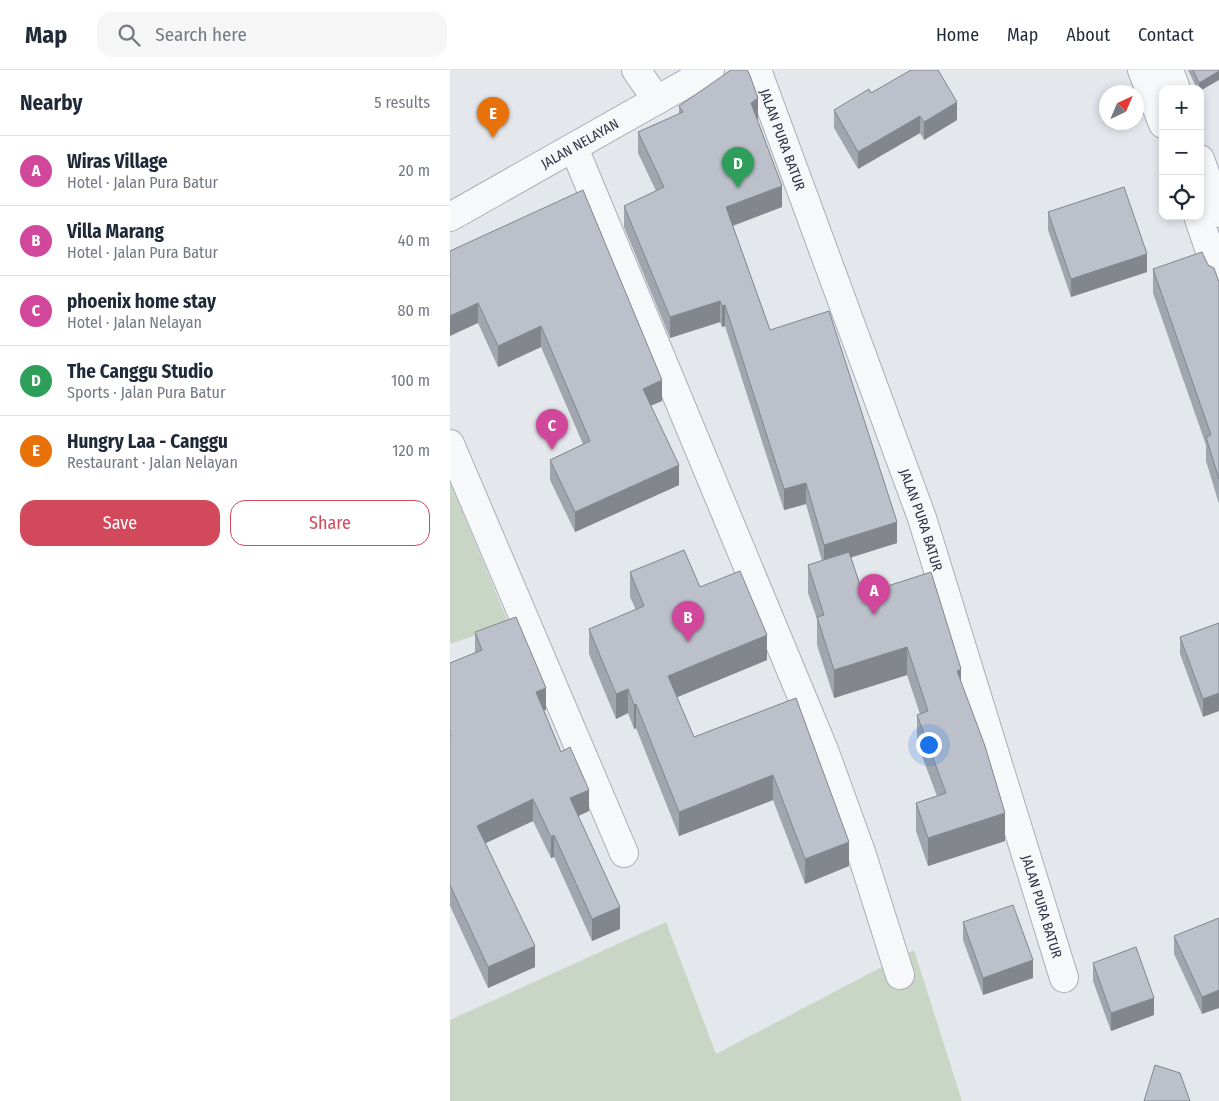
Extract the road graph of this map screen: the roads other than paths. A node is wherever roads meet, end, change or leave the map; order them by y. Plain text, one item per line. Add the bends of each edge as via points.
1 (636, 70) edge
2 (710, 70) edge
3 (757, 70) edge
4 (1142, 70) edge
5 (1169, 70) edge
6 (1175, 85) edge
7 (657, 100) junction
8 (1159, 114) edge
9 (574, 148) junction
10 (1204, 171) edge
11 (1219, 213) edge
12 (450, 217) edge
13 (1199, 220) edge
14 (1219, 278) edge
15 (450, 444) edge
16 (624, 853) dead end
17 (900, 976) dead end
18 (1064, 978) dead end

1 - 7 street
2 - 7 street, JALAN NELAYAN
3 - 18 street, JALAN PURA BATUR via 922,518
4 - 8 street
5 - 6 street
7 - 9 street, JALAN NELAYAN
9 - 12 street, JALAN NELAYAN
9 - 17 street via 824,750 861,852
10 - 11 street
13 - 14 street
15 - 16 street

